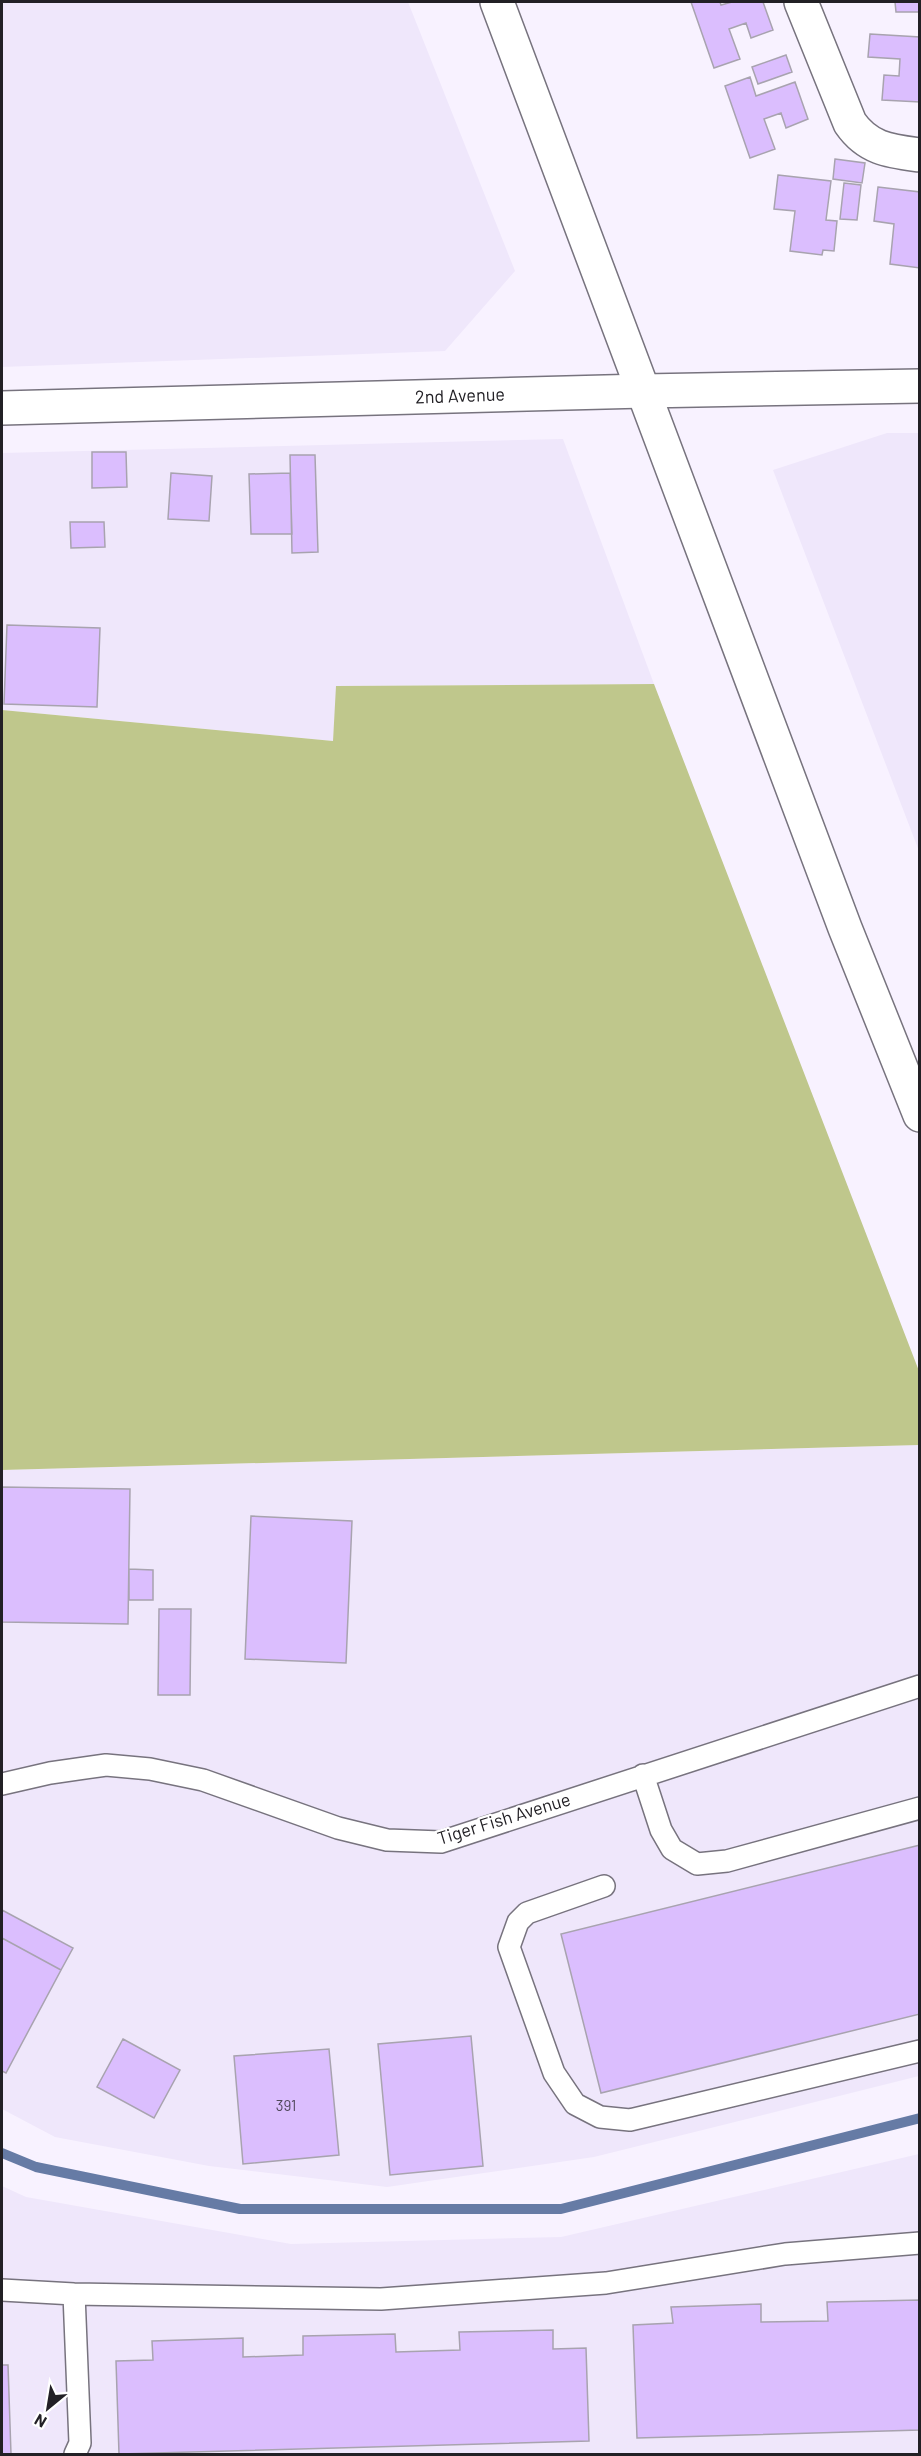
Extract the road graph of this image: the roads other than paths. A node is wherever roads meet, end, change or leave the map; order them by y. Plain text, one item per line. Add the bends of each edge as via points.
1 (497, 2) edge
2 (801, 2) edge
3 (920, 155) edge
4 (920, 386) edge
5 (644, 391) junction
6 (2, 408) edge
7 (920, 1115) edge
8 (920, 1686) edge
9 (643, 1775) junction
10 (2, 1784) edge
11 (920, 1808) edge
12 (604, 1886) dead end
13 (920, 2051) edge
14 (920, 2243) edge
15 (2, 2290) edge
16 (74, 2294) junction
17 (75, 2454) edge

1 - 5 main road
2 - 3 main road via 850,123 860,138 894,151
4 - 5 main road, 2nd Avenue
5 - 6 main road, 2nd Avenue
5 - 7 main road
8 - 9 lane, Tiger Fish Avenue
9 - 10 lane, Tiger Fish Avenue via 441,1842 387,1840 357,1833 202,1780 150,1769 106,1765
9 - 11 lane via 661,1830 672,1849 697,1864 728,1861
12 - 13 lane via 527,1913 518,1922 508,1947 554,2073 575,2104 600,2117 630,2120
14 - 16 lane via 785,2254 606,2283 381,2299
15 - 16 lane
16 - 17 lane via 80,2443

